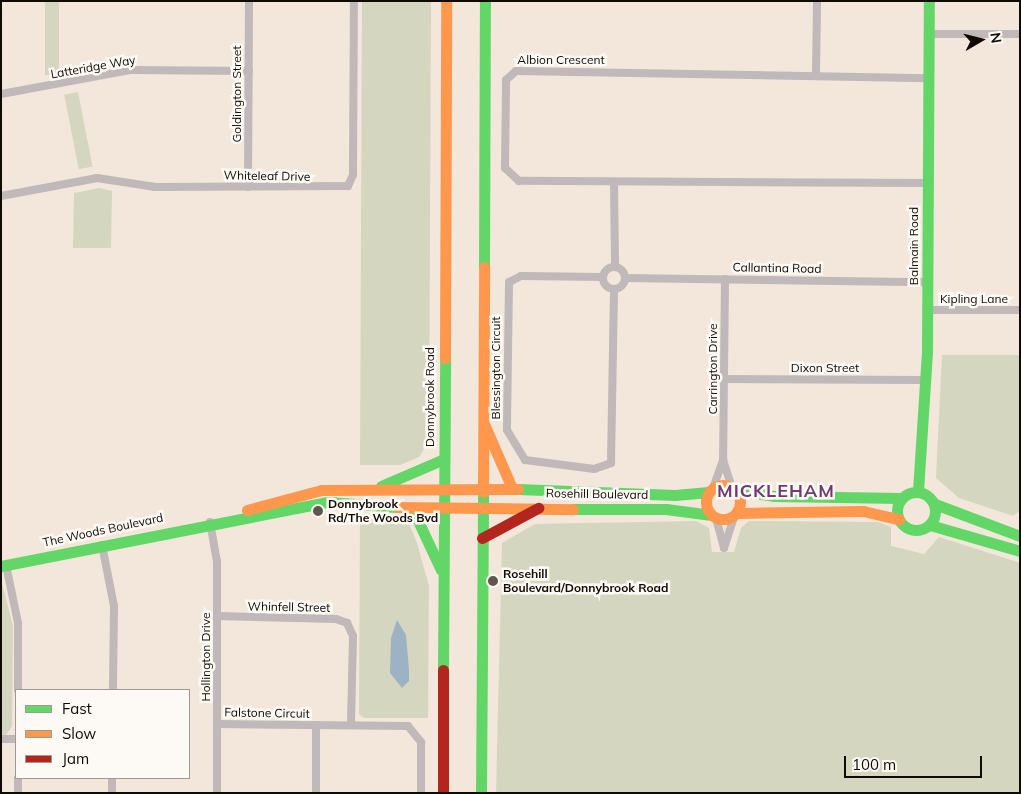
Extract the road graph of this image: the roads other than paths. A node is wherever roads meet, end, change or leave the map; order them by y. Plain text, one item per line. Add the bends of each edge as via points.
1 (249, 1) edge
2 (354, 1) edge
3 (446, 1) edge
4 (485, 1) edge
5 (817, 1) edge
6 (929, 1) edge
7 (929, 34) junction
8 (1020, 34) edge
9 (249, 71) junction
10 (816, 74) junction
11 (928, 78) junction
12 (1, 94) edge
13 (614, 182) junction
14 (928, 183) junction
15 (248, 187) junction
16 (1, 196) edge
17 (615, 266) junction
18 (603, 278) junction
19 (626, 278) junction
20 (725, 279) junction
21 (928, 282) junction
22 (614, 289) junction
23 (927, 310) junction
24 (1020, 310) edge
25 (725, 379) junction
26 (926, 380) junction
27 (482, 420) junction
28 (444, 460) junction
29 (723, 460) junction
30 (375, 488) junction
31 (512, 488) junction
32 (444, 489) junction
33 (482, 489) junction
34 (734, 489) junction
35 (711, 490) junction
36 (918, 491) junction
37 (901, 498) junction
38 (935, 504) junction
39 (412, 508) junction
40 (444, 508) junction
41 (482, 508) junction
42 (540, 508) junction
43 (736, 514) junction
44 (714, 517) junction
45 (898, 519) junction
46 (210, 522) junction
47 (930, 525) junction
48 (1020, 536) edge
49 (482, 538) junction
50 (102, 545) junction
51 (1020, 551) edge
52 (4, 565) edge
53 (444, 576) junction
54 (217, 616) junction
55 (18, 689) edge
56 (113, 689) edge
57 (217, 724) junction
58 (316, 725) junction
59 (351, 725) junction
60 (15, 739) edge
61 (1, 740) edge
62 (18, 779) edge
63 (112, 779) edge
64 (18, 793) edge
65 (112, 793) edge
66 (217, 793) edge
67 (316, 793) edge
68 (421, 793) edge
69 (443, 793) edge
70 (481, 793) edge

1 - 9 street, Goldington Street
2 - 15 street, Whiteleaf Drive via 351,182 338,188
3 - 28 street, Donnybrook Road
4 - 27 street
5 - 10 street
6 - 7 street, Balmain Road
7 - 8 street
7 - 11 street, Balmain Road
9 - 12 street, Latteridge Way via 130,70
9 - 15 street, Goldington Street
10 - 11 street, Albion Crescent
10 - 13 street, Albion Crescent via 510,73 506,84 508,175 519,181
11 - 14 street, Balmain Road
13 - 14 street, Albion Crescent
13 - 17 street
14 - 21 street, Balmain Road
15 - 16 street, Whiteleaf Drive via 155,187 97,178
17 - 18 street
17 - 19 street
18 - 22 street
18 - 22 street, Blessington Circuit via 521,276 509,282 507,430 525,460 594,469 611,463
19 - 20 street, Callantina Road
19 - 22 street
20 - 21 street, Callantina Road
20 - 25 street, Carrington Drive
21 - 23 street, Balmain Road
23 - 24 street, Kipling Lane
23 - 26 street, Balmain Road
25 - 26 street, Dixon Street
25 - 29 street, Carrington Drive
26 - 36 street, Balmain Road
27 - 31 street
27 - 33 street
28 - 30 street
28 - 32 street, Donnybrook Road
29 - 34 street, Carrington Drive
29 - 35 street, Carrington Drive
30 - 32 street, The Woods Boulevard
30 - 46 street, The Woods Boulevard via 293,495
31 - 33 street, Rosehill Boulevard
31 - 35 street, Rosehill Boulevard via 656,495
32 - 33 street, The Woods Boulevard
32 - 40 street, Donnybrook Road
33 - 41 street
34 - 35 street, Rosehill Boulevard
34 - 37 street
34 - 43 street
35 - 44 street via 707,505
36 - 37 street
36 - 38 street
37 - 45 street
38 - 47 street
38 - 48 street
39 - 40 street, The Woods Boulevard
39 - 46 street, The Woods Boulevard via 328,502
39 - 53 street
40 - 41 street, Rosehill Boulevard
40 - 53 street, Donnybrook Road
41 - 42 street, Rosehill Boulevard
41 - 49 street
42 - 44 street, Rosehill Boulevard via 672,509
42 - 49 street
43 - 44 street, Rosehill Boulevard
43 - 44 street via 724,548
43 - 45 street via 863,511
45 - 47 street via 913,530
46 - 50 street, The Woods Boulevard
46 - 54 street, Hollington Drive via 217,561
47 - 51 street
49 - 70 street
50 - 52 street, The Woods Boulevard
50 - 56 street via 114,606
52 - 55 street via 19,632
53 - 69 street, Donnybrook Road
54 - 57 street, Hollington Drive
54 - 59 street, Whinfell Street via 336,619 347,623 353,636
57 - 58 street, Falstone Circuit
57 - 66 street, Hollington Drive
58 - 59 street, Falstone Circuit
58 - 67 street, Falstone Circuit
59 - 68 street, Falstone Circuit via 402,726 417,732 421,742
60 - 61 street
62 - 64 street
63 - 65 street

